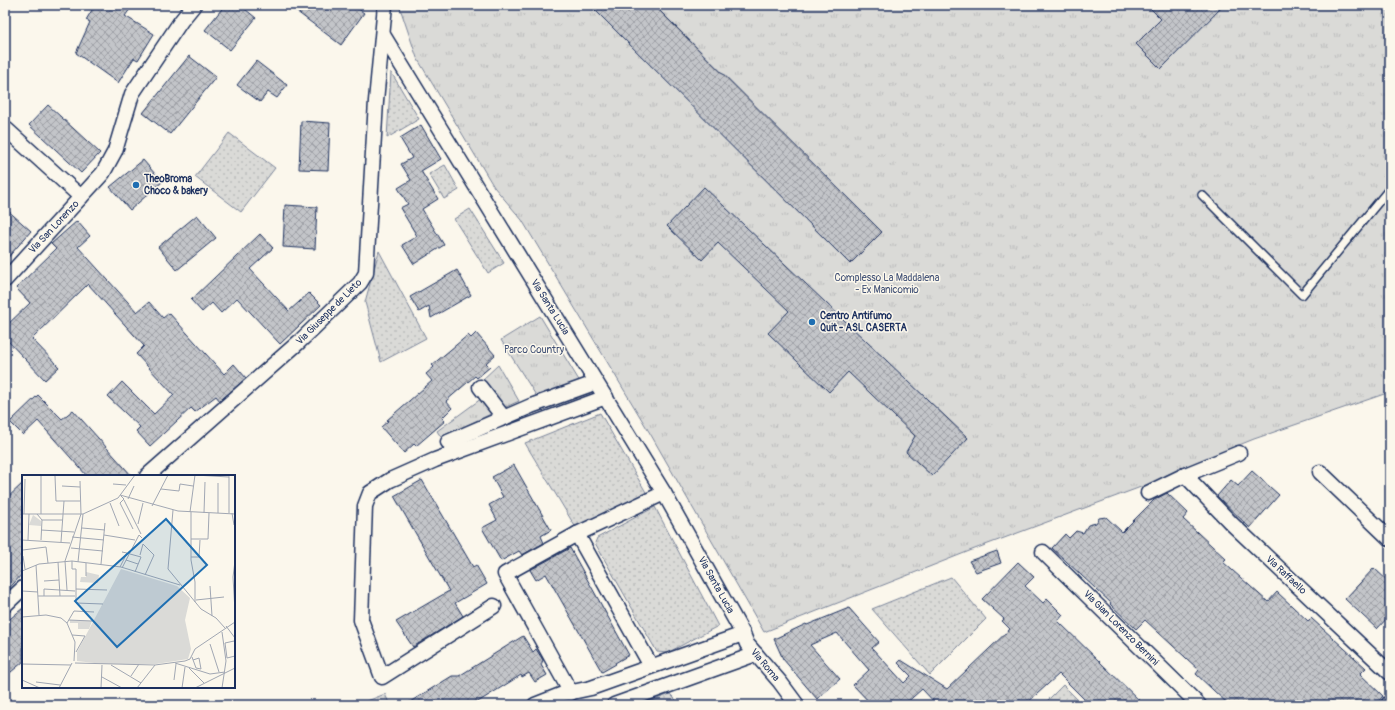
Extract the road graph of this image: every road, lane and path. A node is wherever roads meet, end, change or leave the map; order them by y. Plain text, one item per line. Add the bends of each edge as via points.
1 (194, 5) edge
2 (385, 5) edge
3 (383, 35) junction
4 (5, 131) edge
5 (1390, 188) edge
6 (1202, 195) dead end
7 (81, 197) junction
8 (5, 280) edge
9 (589, 385) dead end
10 (480, 387) dead end
11 (606, 397) junction
12 (504, 418) junction
13 (448, 442) dead end
14 (1239, 453) dead end
15 (1320, 472) dead end
16 (148, 475) edge
17 (1185, 475) junction
18 (664, 493) junction
19 (1148, 493) dead end
20 (577, 534) junction
21 (1390, 539) edge
22 (1043, 552) dead end
23 (22, 589) edge
24 (5, 605) edge
25 (494, 606) dead end
26 (749, 644) junction
27 (651, 666) junction
28 (1390, 673) edge
29 (571, 693) junction
30 (1390, 702) edge
31 (535, 705) edge
32 (614, 705) edge
33 (797, 705) edge
34 (1199, 705) edge
35 (1388, 705) edge

1 - 7 street, Via San Lorenzo via 132,94 115,151 103,173
2 - 3 street, Via Giuseppe de Lieto
3 - 11 street, Via Santa Lucia
3 - 16 street, Via Giuseppe de Lieto via 376,101 366,273 360,283 299,342
4 - 7 street via 6,129
5 - 6 lane via 1302,295
7 - 8 street, Via San Lorenzo
9 - 12 street
10 - 12 street
11 - 18 street, Via Santa Lucia
11 - 25 street via 435,460 390,480 370,493 365,506 361,620 382,677
12 - 13 street
14 - 17 street
15 - 21 street
17 - 19 street
17 - 28 street, Via Raffaello via 1232,524
18 - 20 street
18 - 26 street, Via Santa Lucia
20 - 27 street
20 - 29 street via 505,574
22 - 34 street, Via Gian Lorenzo Bernini
23 - 24 street
26 - 27 street
26 - 32 street
26 - 33 street, Via Roma
27 - 29 street
29 - 31 street
30 - 35 street

